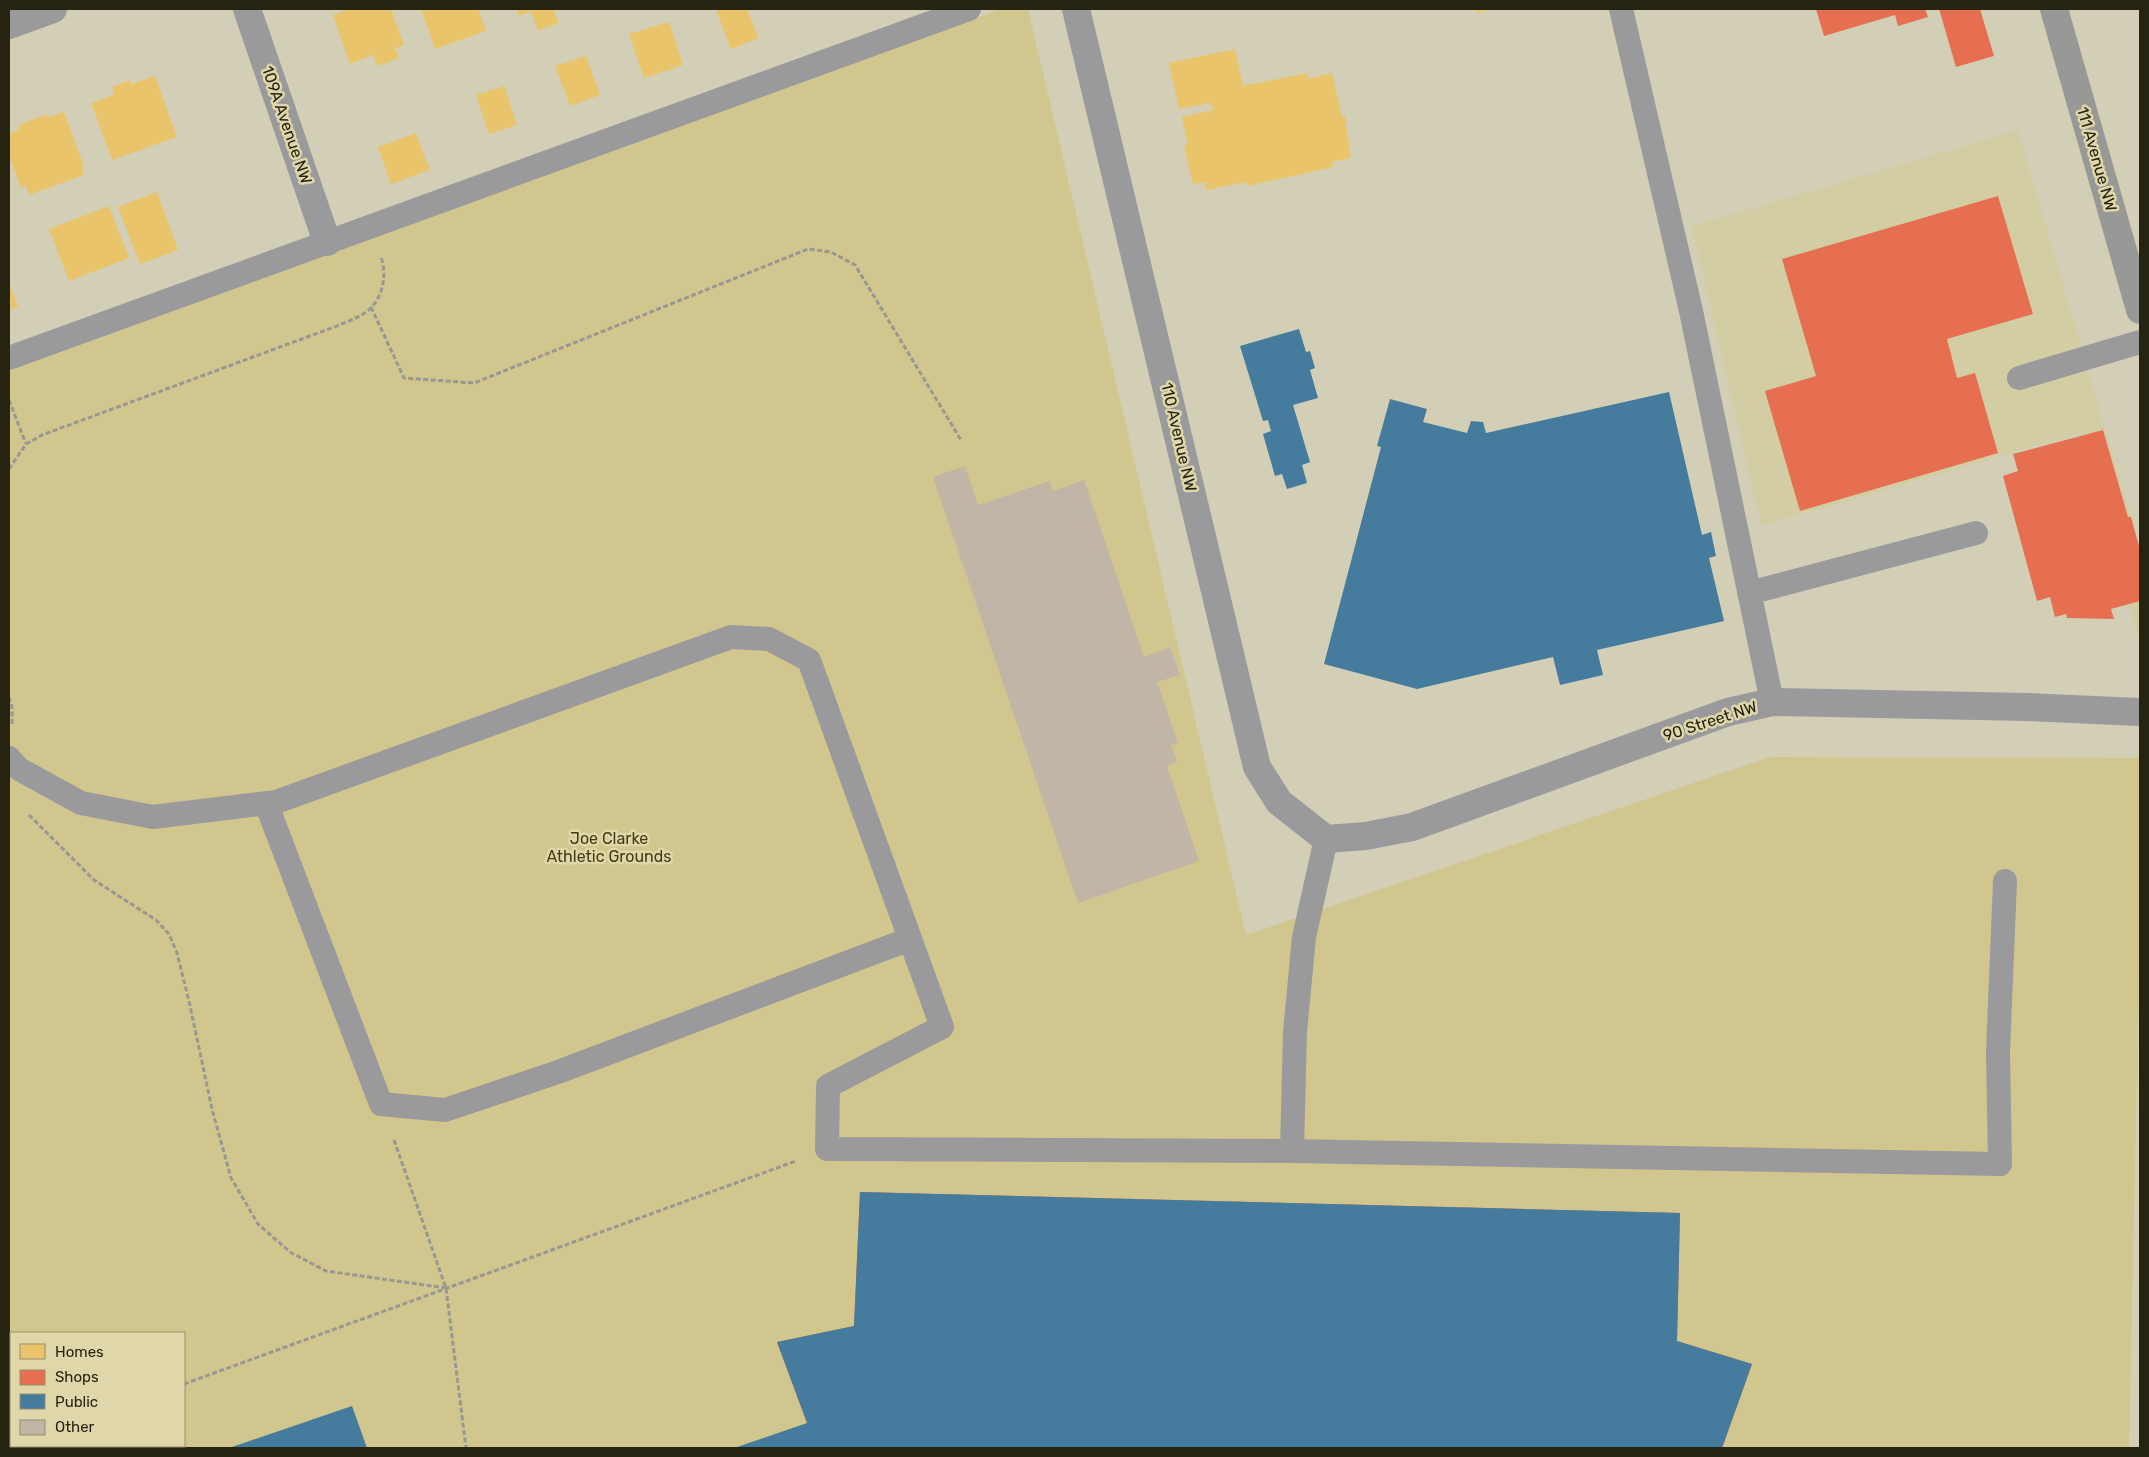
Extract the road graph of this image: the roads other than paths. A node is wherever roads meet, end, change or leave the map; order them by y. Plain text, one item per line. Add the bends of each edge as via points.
1 (53, 9) edge
2 (247, 9) edge
3 (969, 9) edge
4 (1076, 9) edge
5 (1621, 9) edge
6 (2054, 9) edge
7 (9, 24) edge
8 (327, 242) junction
9 (2140, 310) edge
10 (2140, 342) edge
11 (9, 358) edge
12 (2019, 378) dead end
13 (1976, 533) dead end
14 (1749, 593) junction
15 (1772, 702) junction
16 (2140, 712) edge
17 (9, 758) edge
18 (266, 803) junction
19 (1326, 839) junction
20 (2005, 881) dead end
21 (910, 939) junction
22 (1292, 1151) junction

1 - 7 street
2 - 8 street, 109A Avenue NW
3 - 8 lane
4 - 19 street, 110 Avenue NW via 1258,767 1279,802
5 - 14 lane via 1691,310
6 - 9 main road, 111 Avenue NW
8 - 11 lane
10 - 12 lane
13 - 14 lane
14 - 15 lane
15 - 16 street, 90 Street NW
15 - 19 street, 90 Street NW via 1728,712 1412,827 1366,836
17 - 18 lane via 19,770 81,803 153,817
18 - 21 lane via 730,637 769,639 809,660
18 - 21 lane via 381,1104 445,1110 558,1072
19 - 22 lane via 1304,937 1295,1032
20 - 22 lane via 1998,1052 2000,1164
21 - 22 lane via 942,1026 828,1086 827,1149

